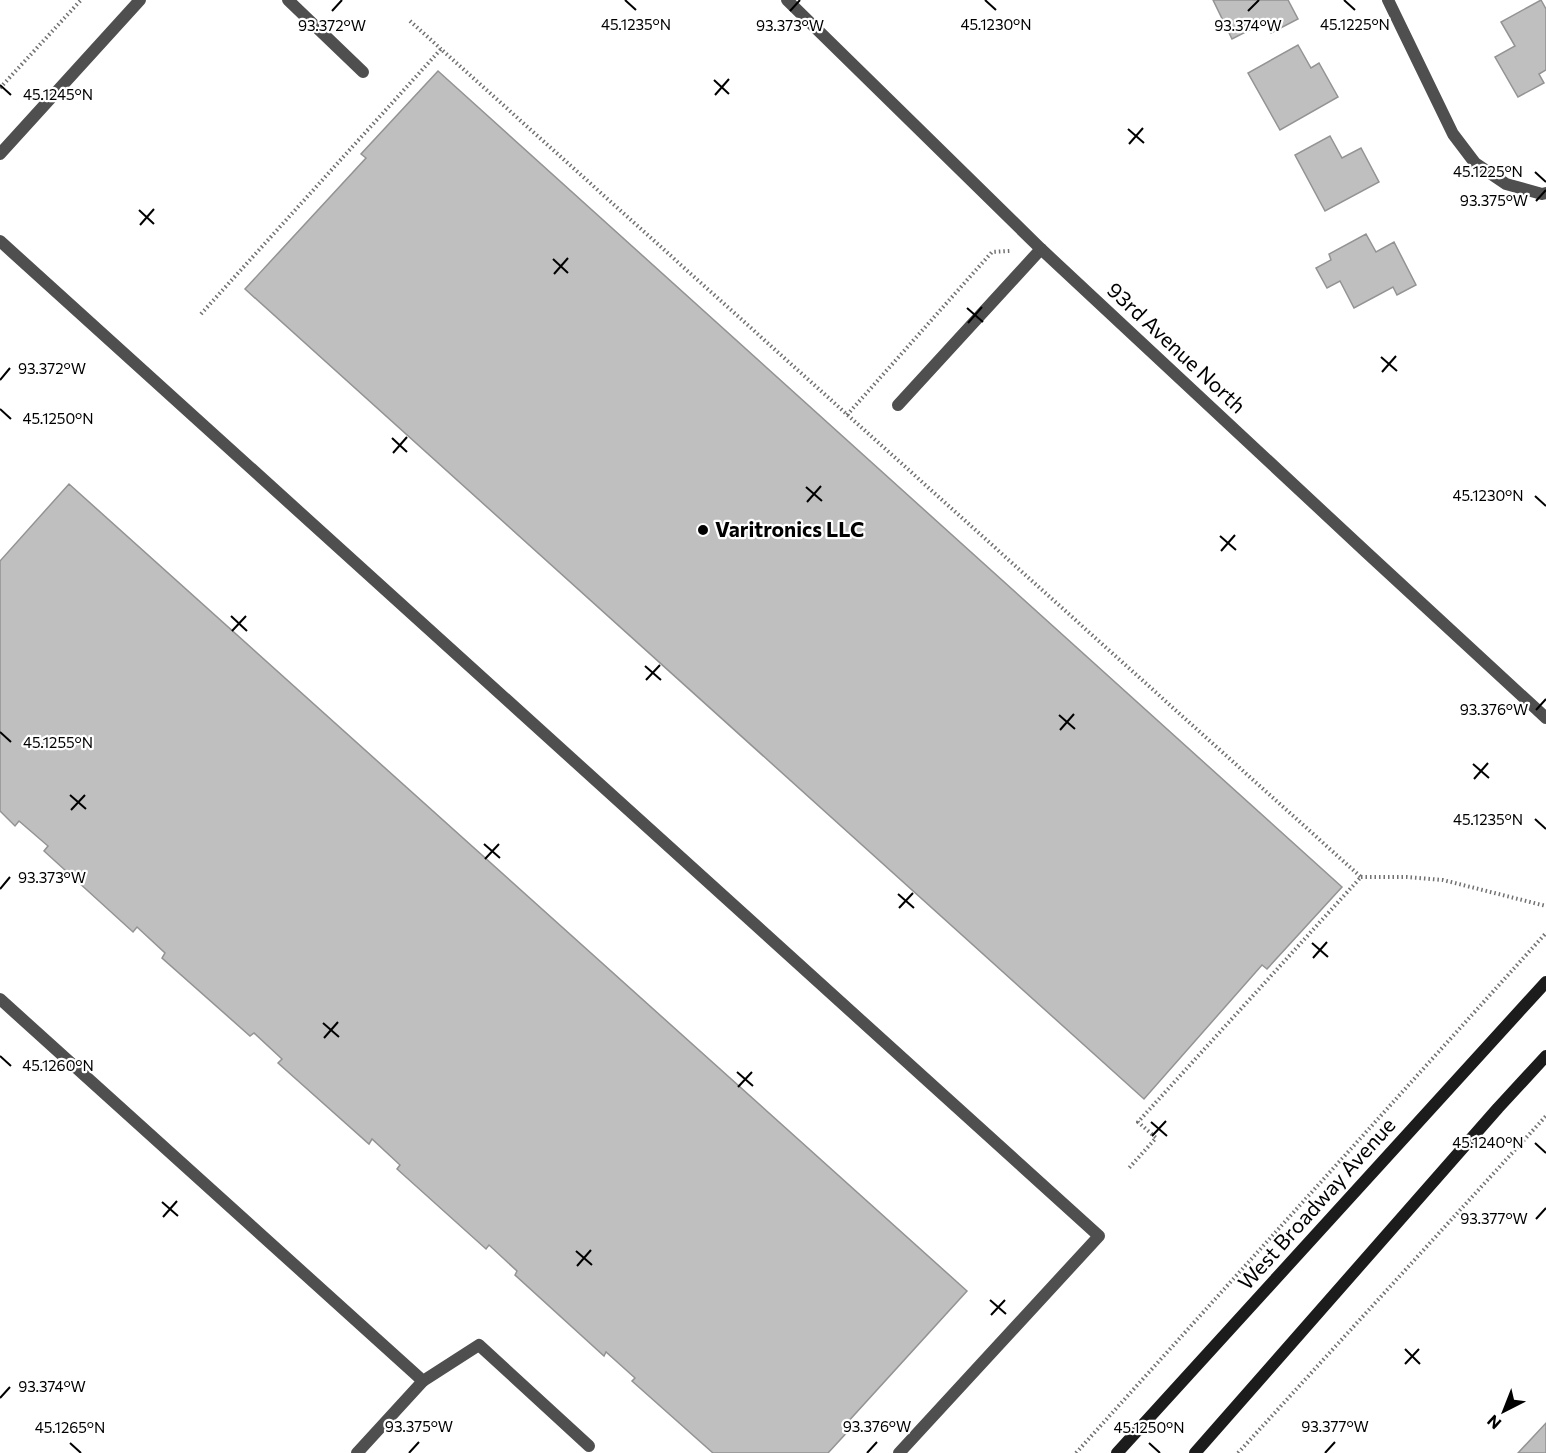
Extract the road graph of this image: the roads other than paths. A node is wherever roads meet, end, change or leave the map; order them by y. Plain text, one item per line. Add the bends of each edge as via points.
1 (140, 0) edge
2 (288, 0) edge
3 (787, 0) edge
4 (1388, 0) edge
5 (363, 72) dead end
6 (0, 154) edge
7 (1546, 193) edge
8 (0, 241) edge
9 (1041, 249) junction
10 (898, 405) dead end
11 (1546, 718) edge
12 (1546, 982) edge
13 (0, 999) edge
14 (1546, 1056) edge
15 (423, 1381) junction
16 (590, 1451) edge
17 (357, 1453) edge
18 (899, 1453) edge
19 (1117, 1453) edge
20 (1195, 1453) edge

1 - 6 street
2 - 5 street
3 - 9 street, 93rd Avenue North
4 - 7 street via 1453,134 1475,164 1506,184
8 - 18 street via 1099,1236
9 - 10 street
9 - 11 street, 93rd Avenue North
12 - 19 main road, West Broadway Avenue
13 - 15 street
14 - 20 main road
15 - 16 street via 479,1346
15 - 17 street

